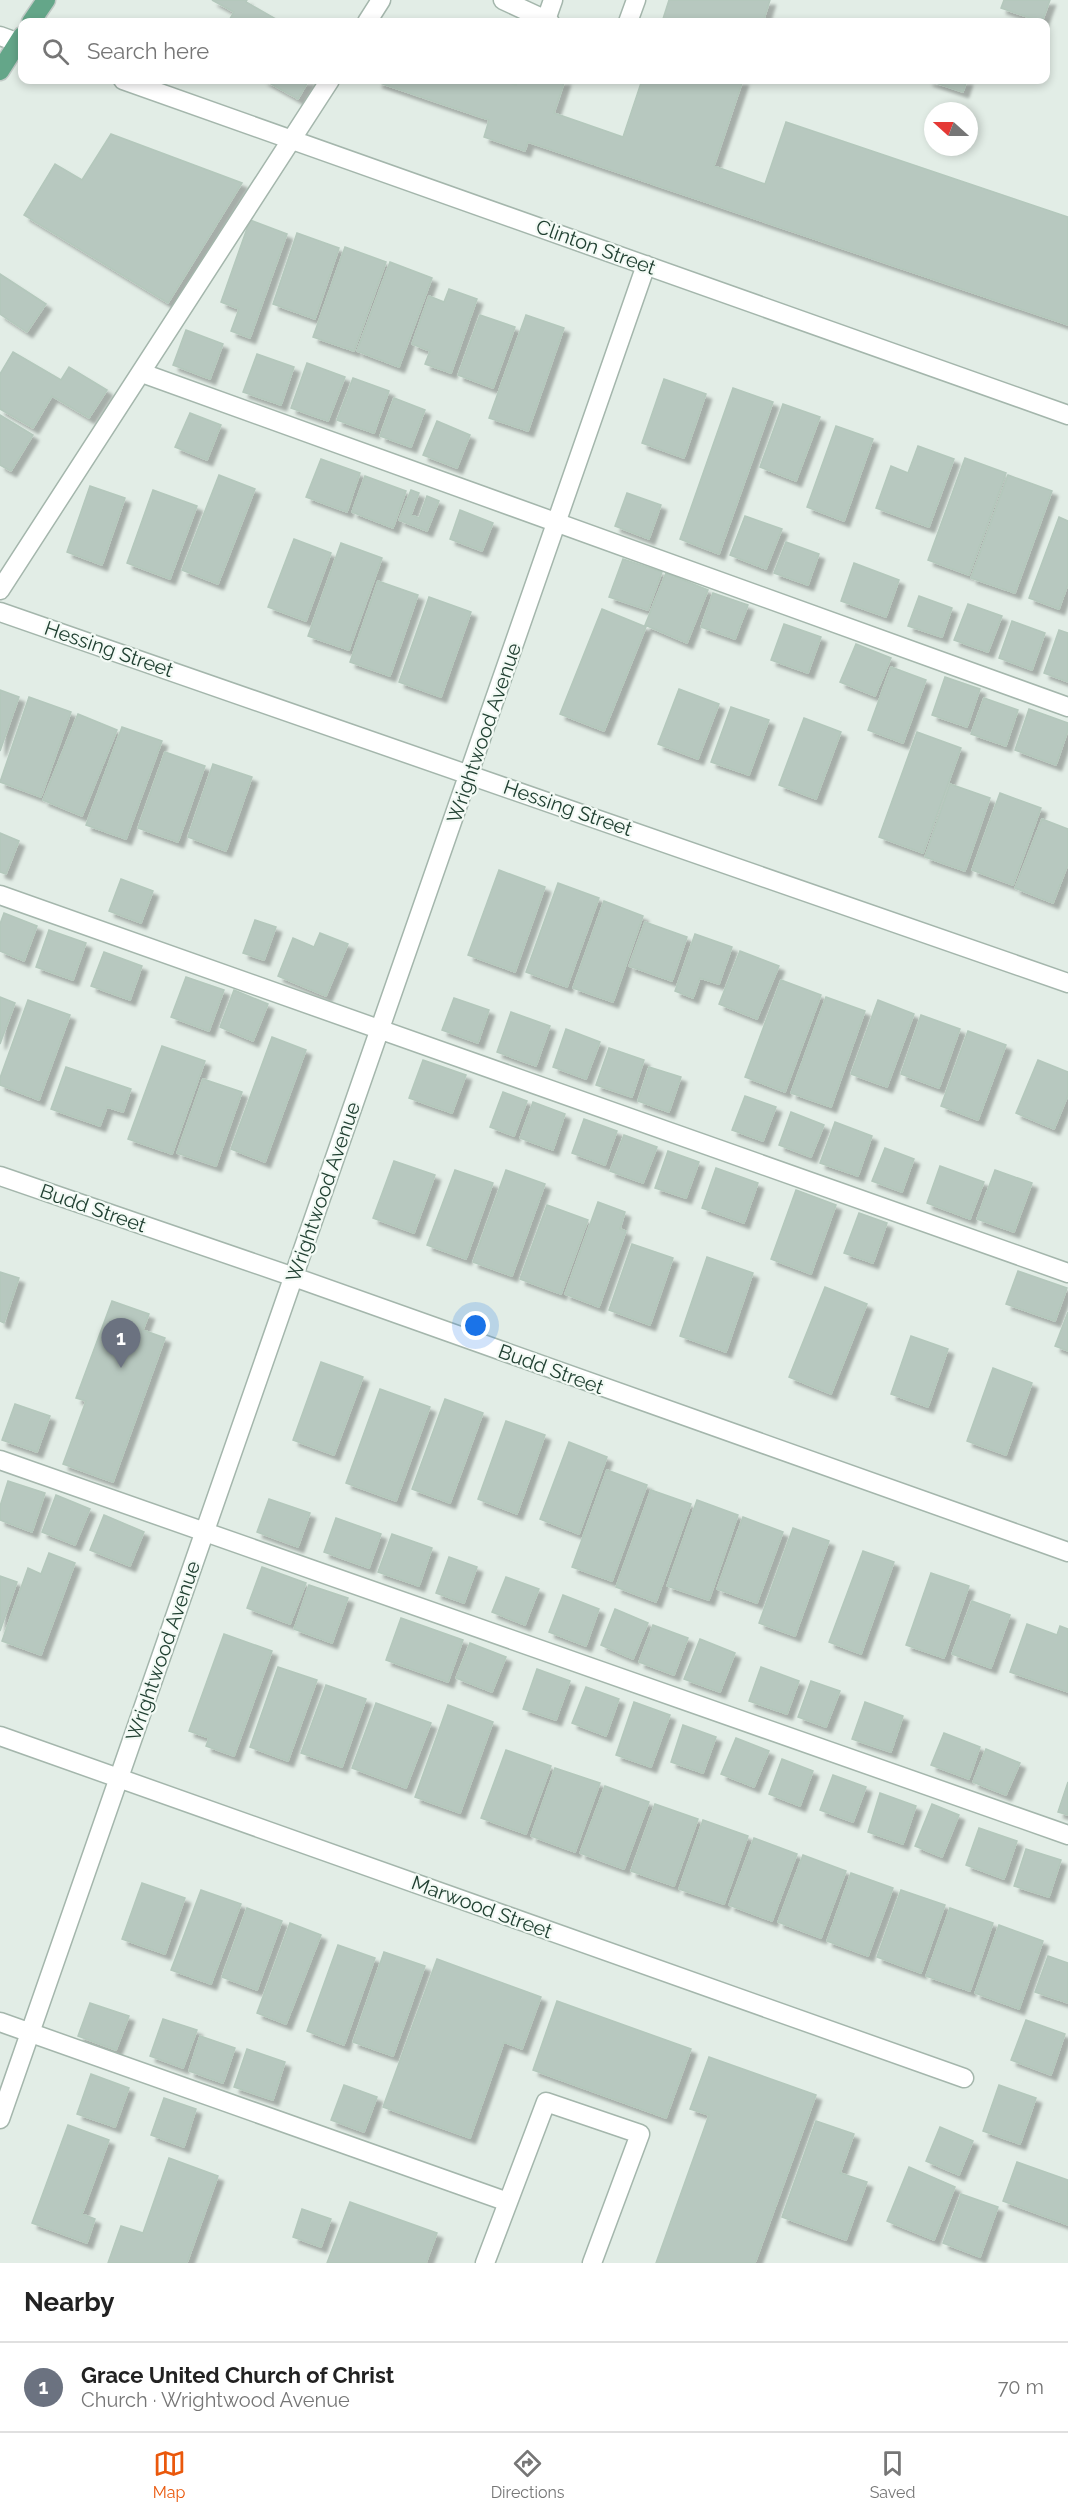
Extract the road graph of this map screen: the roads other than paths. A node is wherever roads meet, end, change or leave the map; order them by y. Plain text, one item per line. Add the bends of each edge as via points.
1 (46, 0) edge
2 (381, 0) edge
3 (503, 0) edge
4 (553, 0) edge
5 (636, 0) edge
6 (35, 18) edge
7 (370, 18) edge
8 (542, 18) edge
9 (549, 18) edge
10 (629, 18) edge
11 (0, 36) edge
12 (18, 40) edge
13 (18, 45) edge
14 (0, 71) edge
15 (134, 84) edge
16 (327, 84) edge
17 (292, 139) junction
18 (646, 265) junction
19 (141, 373) junction
20 (1068, 415) edge
21 (557, 523) junction
22 (0, 590) edge
23 (0, 612) edge
24 (1068, 706) edge
25 (470, 774) junction
26 (0, 895) edge
27 (1068, 983) edge
28 (380, 1030) junction
29 (0, 1176) edge
30 (1068, 1273) edge
31 (294, 1277) junction
32 (0, 1460) edge
33 (204, 1534) junction
34 (1068, 1552) edge
35 (0, 1736) edge
36 (119, 1778) junction
37 (1068, 1835) edge
38 (0, 2022) edge
39 (30, 2033) junction
40 (964, 2078) dead end
41 (0, 2119) edge
42 (508, 2202) junction
43 (485, 2263) edge
44 (591, 2263) edge

1 - 6 main road
2 - 7 street
3 - 8 street
4 - 9 street
5 - 10 street
11 - 12 street
13 - 14 main road
15 - 17 street, Clinton Street
16 - 17 street
17 - 18 street, Clinton Street
17 - 19 street
18 - 20 street, Clinton Street
18 - 21 street, Wrightwood Avenue
19 - 21 street
19 - 22 street
21 - 24 street
21 - 25 street, Wrightwood Avenue
23 - 25 street, Hessing Street
25 - 27 street, Hessing Street
25 - 28 street, Wrightwood Avenue
26 - 28 street
28 - 30 street
28 - 31 street, Wrightwood Avenue
29 - 31 street, Budd Street
31 - 33 street, Wrightwood Avenue
31 - 34 street, Budd Street
32 - 33 street
33 - 36 street, Wrightwood Avenue
33 - 37 street
35 - 36 street, Marwood Street
36 - 39 street, Wrightwood Avenue
36 - 40 street, Marwood Street
38 - 39 street
39 - 41 street, Wrightwood Avenue
39 - 42 street
42 - 43 street
42 - 44 street via 546,2102 640,2134

